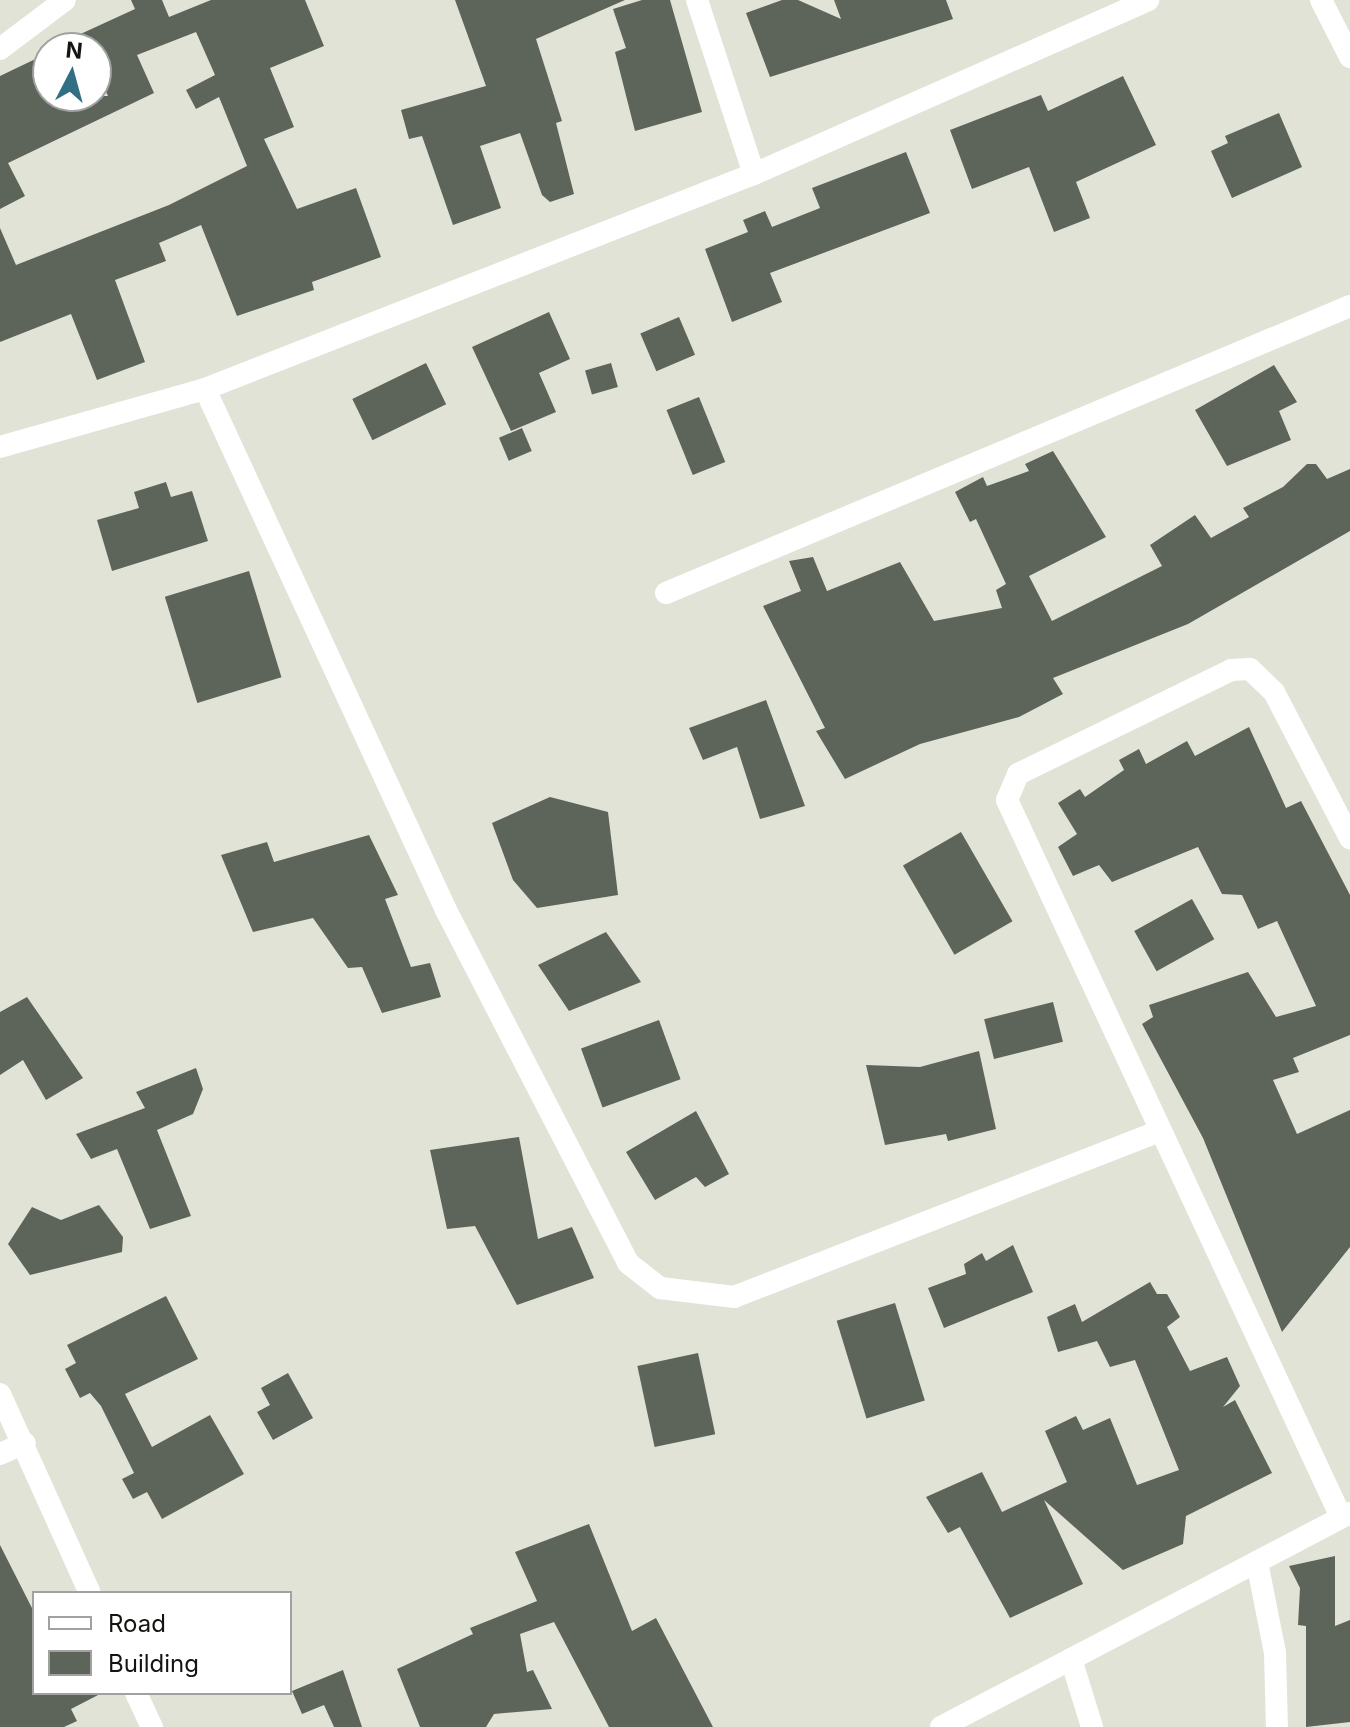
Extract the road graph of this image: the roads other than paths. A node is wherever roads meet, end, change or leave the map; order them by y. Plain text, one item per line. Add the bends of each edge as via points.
1 (65, 0) edge
2 (697, 0) edge
3 (1148, 0) edge
4 (1321, 0) edge
5 (0, 49) edge
6 (1350, 57) edge
7 (754, 174) junction
8 (1350, 306) edge
9 (205, 389) junction
10 (0, 447) edge
11 (666, 593) dead end
12 (1350, 838) edge
13 (1160, 1131) junction
14 (0, 1394) edge
15 (25, 1443) junction
16 (0, 1454) edge
17 (1346, 1515) edge
18 (1257, 1562) junction
19 (89, 1591) edge
20 (1071, 1659) junction
21 (137, 1695) edge
22 (152, 1727) edge
23 (941, 1727) edge
24 (1092, 1727) edge
25 (1277, 1727) edge

1 - 5 street
2 - 7 street
3 - 7 street
4 - 6 street
7 - 9 street
8 - 11 street
9 - 10 street
9 - 13 street via 446,910 628,1263 660,1288 734,1297
12 - 13 street via 1274,692 1250,669 1231,670 1018,774 1009,785 1010,812
13 - 17 street
14 - 15 street
15 - 16 street
15 - 19 street
17 - 18 street
18 - 20 street
18 - 25 street via 1275,1653
20 - 23 street
20 - 24 street
21 - 22 street

